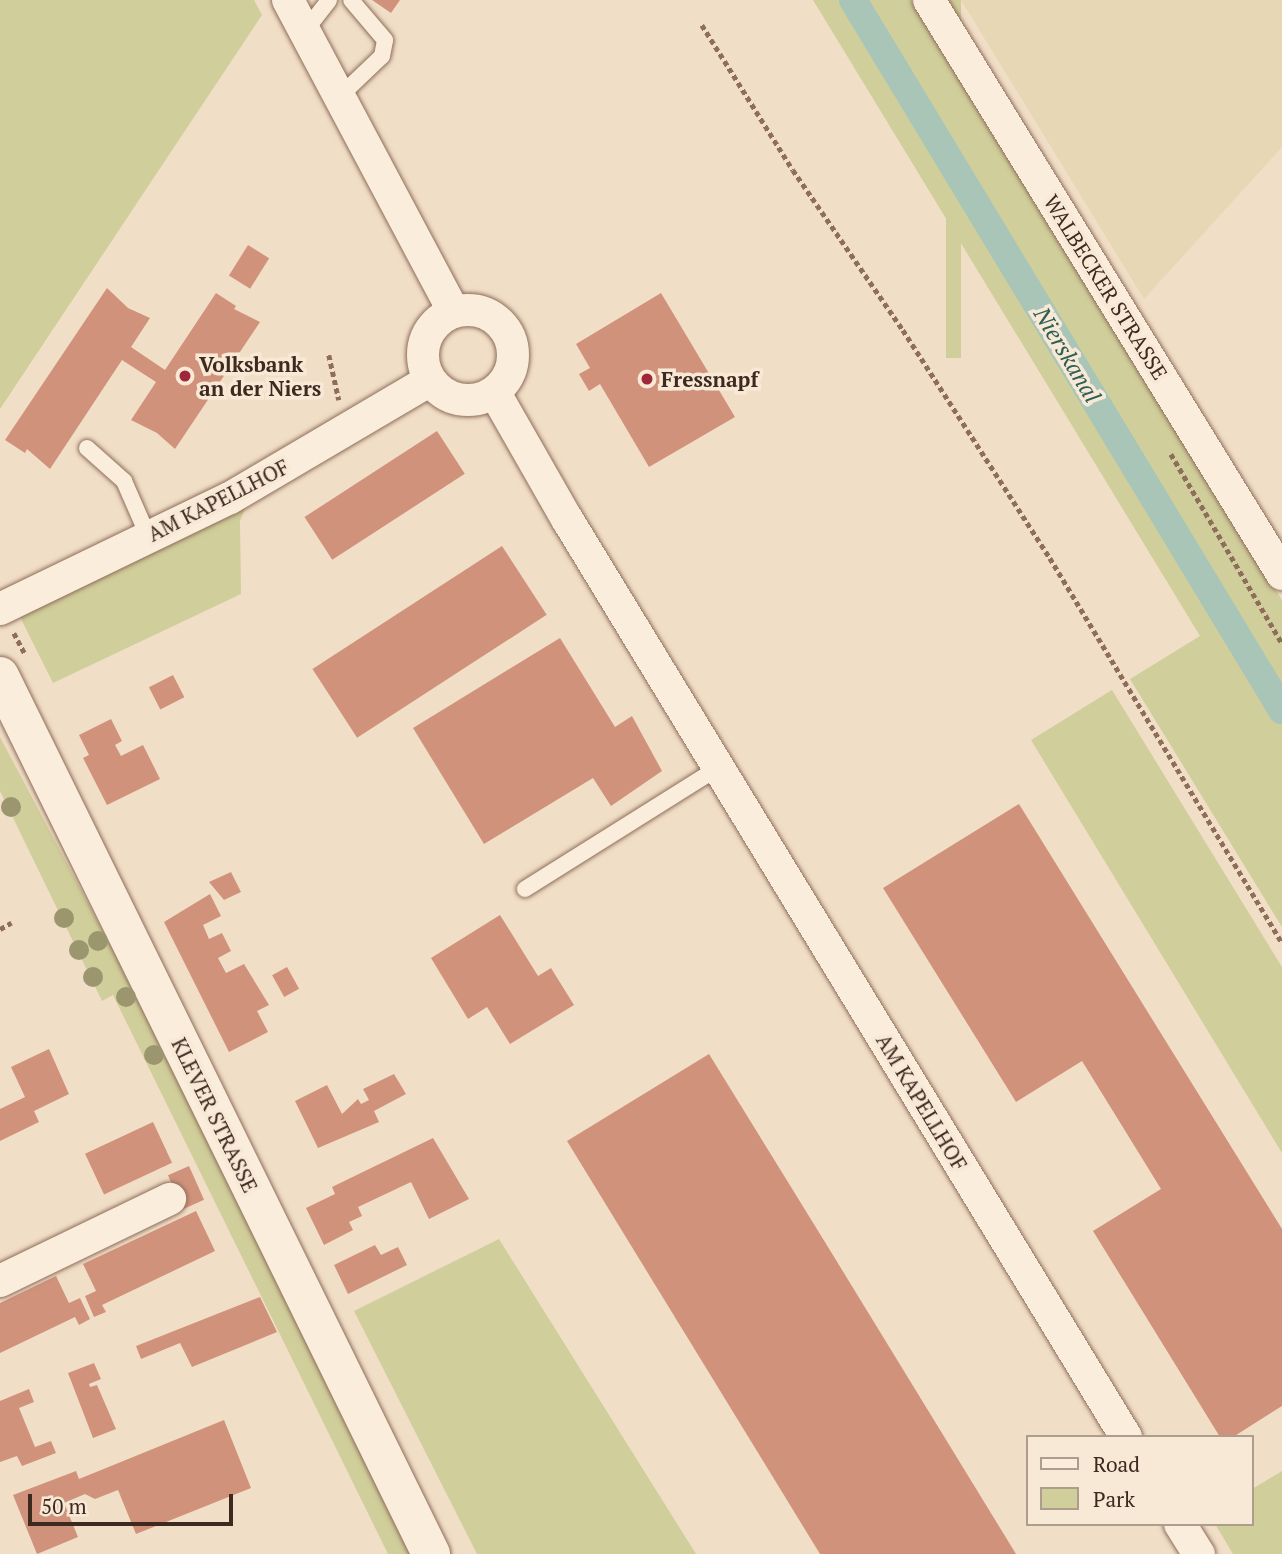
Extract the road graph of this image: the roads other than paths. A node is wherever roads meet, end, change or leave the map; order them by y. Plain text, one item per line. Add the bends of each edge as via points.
1 (288, 0) edge
2 (329, 0) edge
3 (351, 0) edge
4 (929, 0) edge
5 (305, 31) junction
6 (339, 97) junction
7 (454, 312) junction
8 (430, 380) junction
9 (495, 393) junction
10 (87, 448) dead end
11 (148, 536) junction
12 (1282, 574) edge
13 (0, 609) edge
14 (0, 676) edge
15 (718, 768) junction
16 (525, 889) dead end
17 (170, 1199) dead end
18 (0, 1281) edge
19 (1125, 1435) edge
20 (1182, 1526) edge
21 (431, 1554) edge
22 (1199, 1554) edge

1 - 5 street
2 - 5 lane
3 - 6 lane via 385,40 382,56
4 - 12 street, WALBECKER STRASSE
5 - 6 street
6 - 7 street
7 - 8 street via 429,332 423,348
7 - 9 street via 486,313 509,335 513,366
8 - 9 street via 443,393 460,400 478,400
8 - 11 street, AM KAPELLHOF via 230,498
9 - 15 street, AM KAPELLHOF
10 - 11 lane via 124,481
11 - 13 street, AM KAPELLHOF
14 - 21 main road, KLEVER STRASSE
15 - 16 lane
15 - 19 street, AM KAPELLHOF
17 - 18 street
20 - 22 street

